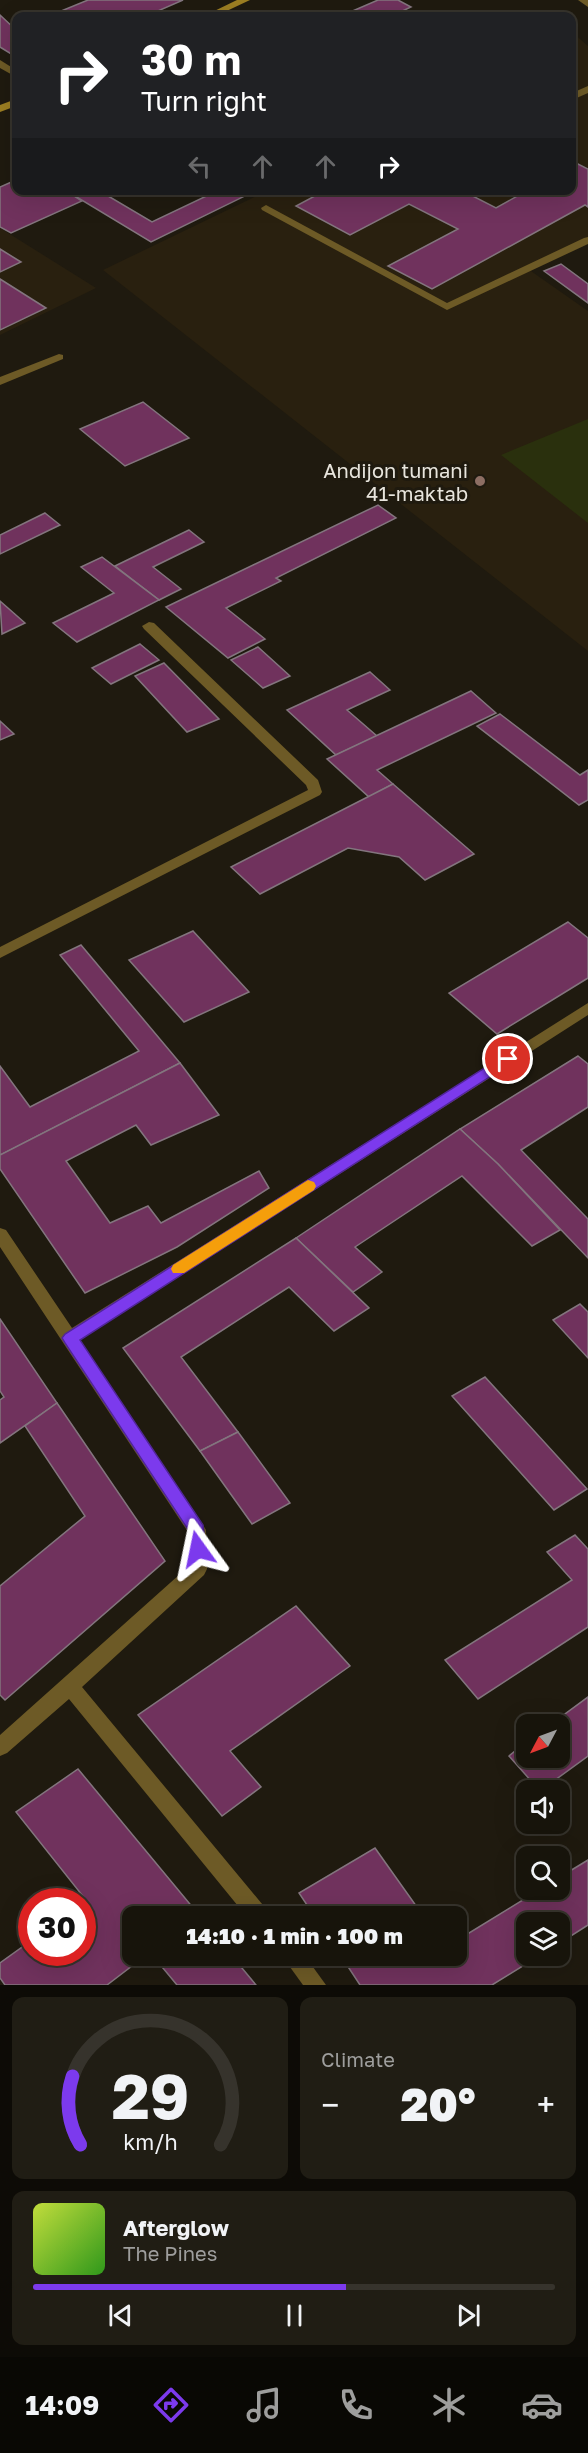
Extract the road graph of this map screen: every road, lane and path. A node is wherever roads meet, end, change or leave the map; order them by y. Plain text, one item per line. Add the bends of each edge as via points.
1 (245, 0) edge
2 (583, 0) edge
3 (588, 4) edge
4 (218, 12) edge
5 (266, 208) dead end
6 (588, 240) edge
7 (59, 357) dead end
8 (0, 381) edge
9 (149, 626) dead end
10 (0, 953) edge
11 (588, 1008) edge
12 (0, 1234) edge
13 (70, 1338) junction
14 (70, 1686) junction
15 (0, 1747) edge
16 (251, 1906) edge
17 (300, 1966) edge
18 (316, 1985) edge

1 - 4 main road
2 - 3 street
5 - 6 street via 447,307
7 - 8 street
9 - 10 street via 313,783 315,792
11 - 13 street
12 - 13 street
13 - 14 street via 197,1530 198,1569
14 - 15 street
14 - 16 street
17 - 18 street

